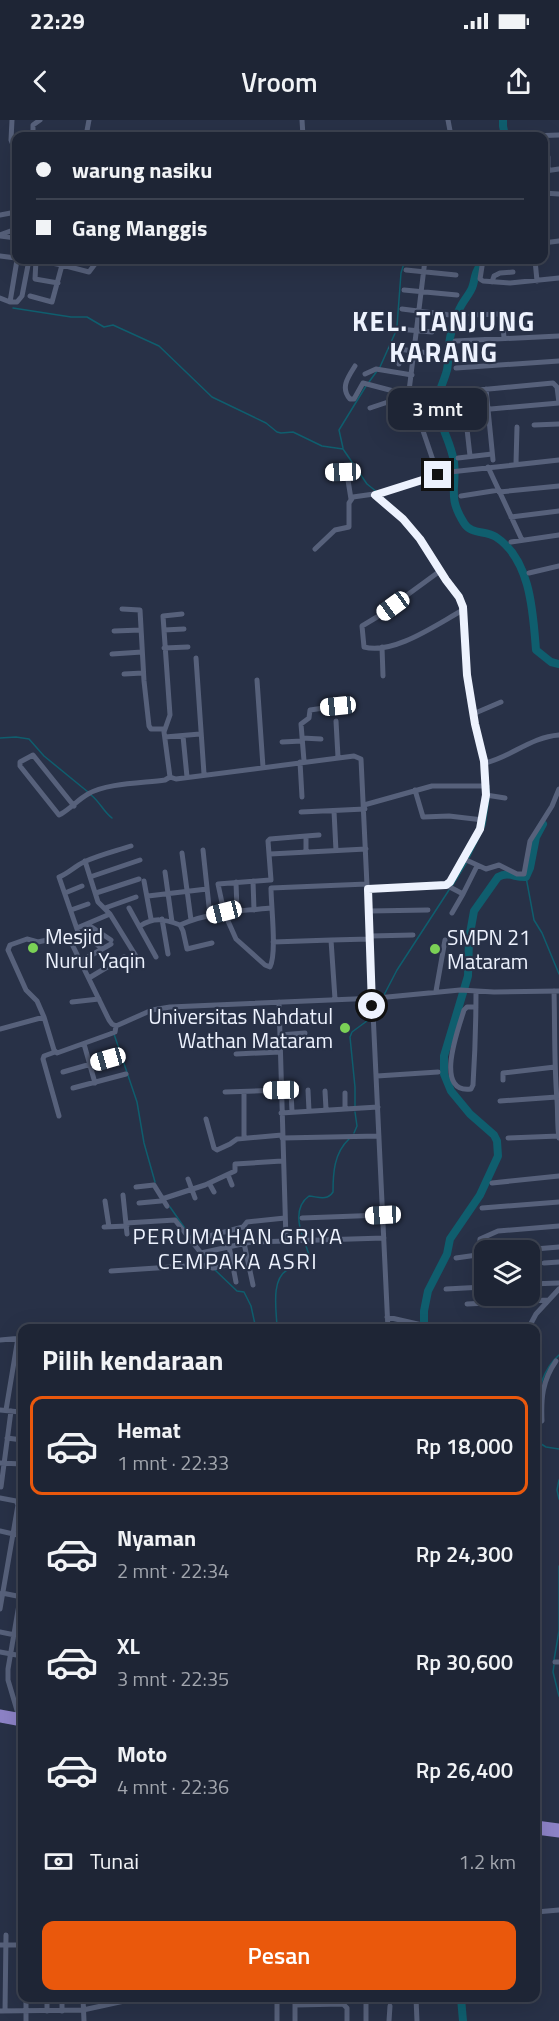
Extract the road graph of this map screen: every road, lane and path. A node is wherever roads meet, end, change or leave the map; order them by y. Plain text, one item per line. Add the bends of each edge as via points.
1 (40, 120) edge
2 (33, 132) edge
3 (16, 264) edge
4 (28, 264) edge
5 (36, 264) edge
6 (62, 264) edge
7 (68, 264) edge
8 (95, 264) edge
9 (425, 264) edge
10 (482, 264) edge
11 (535, 264) edge
12 (406, 270) dead end
13 (424, 272) junction
14 (513, 272) dead end
15 (456, 275) dead end
16 (559, 278) edge
17 (537, 281) junction
18 (492, 282) junction
19 (58, 283) junction
20 (404, 290) dead end
21 (421, 292) junction
22 (457, 295) dead end
23 (30, 296) dead end
24 (0, 298) edge
25 (10, 302) junction
26 (52, 302) junction
27 (60, 303) dead end
28 (402, 309) dead end
29 (420, 311) junction
30 (450, 315) dead end
31 (471, 315) dead end
32 (398, 329) dead end
33 (418, 331) junction
34 (432, 332) dead end
35 (559, 336) edge
36 (504, 338) junction
37 (454, 341) dead end
38 (391, 348) dead end
39 (400, 349) junction
40 (415, 351) junction
41 (436, 354) dead end
42 (559, 361) edge
43 (399, 364) dead end
44 (355, 366) dead end
45 (456, 368) dead end
46 (366, 374) dead end
47 (412, 375) junction
48 (486, 389) junction
49 (401, 395) junction
50 (559, 403) edge
51 (370, 408) dead end
52 (488, 409) junction
53 (465, 411) junction
54 (457, 412) junction
55 (446, 413) dead end
56 (559, 424) edge
57 (534, 425) dead end
58 (517, 427) dead end
59 (470, 456) junction
60 (458, 458) dead end
61 (559, 460) edge
62 (516, 464) junction
63 (488, 467) junction
64 (330, 472) dead end
65 (438, 475) junction
66 (559, 486) edge
67 (499, 491) junction
68 (378, 494) junction
69 (461, 496) dead end
70 (351, 499) junction
71 (559, 511) edge
72 (511, 517) junction
73 (559, 535) edge
74 (522, 540) junction
75 (511, 542) dead end
76 (315, 549) dead end
77 (559, 566) edge
78 (440, 571) junction
79 (529, 573) dead end
80 (122, 609) dead end
81 (463, 610) junction
82 (182, 614) dead end
83 (184, 629) dead end
84 (141, 630) junction
85 (164, 630) junction
86 (114, 631) dead end
87 (188, 646) dead end
88 (382, 647) junction
89 (164, 648) junction
90 (142, 652) junction
91 (112, 654) dead end
92 (196, 658) dead end
93 (143, 673) junction
94 (124, 674) dead end
95 (383, 676) dead end
96 (256, 681) dead end
97 (501, 702) dead end
98 (338, 706) dead end
99 (475, 713) junction
100 (336, 721) dead end
101 (165, 734) junction
102 (200, 734) junction
103 (559, 735) edge
104 (183, 736) junction
105 (321, 739) dead end
106 (302, 740) junction
107 (282, 742) dead end
108 (338, 758) junction
109 (302, 761) junction
110 (486, 763) junction
111 (263, 767) junction
112 (204, 774) junction
113 (170, 777) junction
114 (187, 777) junction
115 (487, 786) junction
116 (559, 789) edge
117 (415, 790) junction
118 (488, 795) junction
119 (302, 797) dead end
120 (505, 798) dead end
121 (74, 806) junction
122 (365, 807) junction
123 (334, 811) junction
124 (300, 812) dead end
125 (483, 820) junction
126 (319, 835) dead end
127 (306, 836) junction
128 (131, 846) dead end
129 (366, 849) junction
130 (203, 850) dead end
131 (336, 851) junction
132 (306, 852) junction
133 (182, 853) dead end
134 (270, 854) junction
135 (140, 860) dead end
136 (466, 860) junction
137 (85, 861) junction
138 (477, 866) junction
139 (165, 872) dead end
140 (90, 877) junction
141 (270, 879) junction
142 (253, 881) junction
143 (236, 882) junction
144 (82, 886) dead end
145 (368, 886) junction
146 (449, 886) junction
147 (271, 888) junction
148 (207, 889) junction
149 (187, 891) junction
150 (65, 892) junction
151 (96, 893) junction
152 (168, 894) junction
153 (463, 894) junction
154 (148, 896) junction
155 (136, 897) dead end
156 (88, 904) dead end
157 (105, 908) junction
158 (129, 908) dead end
159 (271, 908) junction
160 (254, 909) junction
161 (71, 910) junction
162 (237, 910) junction
163 (428, 910) dead end
164 (369, 911) junction
165 (224, 912) junction
166 (452, 913) dead end
167 (110, 914) junction
168 (210, 916) junction
169 (151, 919) junction
170 (162, 920) junction
171 (191, 920) junction
172 (172, 922) junction
173 (87, 924) junction
174 (180, 925) junction
175 (140, 926) junction
176 (79, 930) junction
177 (413, 936) dead end
178 (370, 938) junction
179 (70, 939) junction
180 (331, 940) junction
181 (445, 940) dead end
182 (93, 941) dead end
183 (273, 942) junction
184 (212, 943) dead end
185 (102, 949) junction
186 (168, 954) dead end
187 (124, 957) dead end
188 (156, 957) dead end
189 (81, 961) junction
190 (139, 961) dead end
191 (89, 978) junction
192 (436, 991) junction
193 (474, 991) junction
194 (557, 991) edge
195 (375, 998) junction
196 (99, 999) junction
197 (335, 999) junction
198 (72, 1002) dead end
199 (279, 1002) junction
200 (476, 1007) junction
201 (44, 1017) junction
202 (0, 1029) edge
203 (114, 1030) junction
204 (305, 1033) dead end
205 (280, 1035) junction
206 (84, 1044) junction
207 (55, 1052) junction
208 (280, 1053) junction
209 (236, 1054) dead end
210 (119, 1056) dead end
211 (90, 1064) junction
212 (555, 1067) junction
213 (63, 1072) dead end
214 (438, 1072) dead end
215 (126, 1074) dead end
216 (377, 1076) junction
217 (503, 1080) dead end
218 (95, 1083) junction
219 (73, 1088) dead end
220 (308, 1089) dead end
221 (281, 1090) junction
222 (291, 1090) dead end
223 (325, 1091) dead end
224 (225, 1092) dead end
225 (345, 1093) dead end
226 (244, 1094) dead end
227 (557, 1097) junction
228 (500, 1101) dead end
229 (378, 1107) junction
230 (345, 1108) junction
231 (326, 1109) junction
232 (309, 1111) junction
233 (292, 1112) junction
234 (281, 1113) junction
235 (59, 1116) dead end
236 (206, 1119) dead end
237 (558, 1121) edge
238 (380, 1136) junction
239 (282, 1137) junction
240 (559, 1137) edge
241 (244, 1138) junction
242 (508, 1138) dead end
243 (282, 1161) junction
244 (228, 1175) junction
245 (559, 1176) edge
246 (188, 1179) dead end
247 (209, 1183) junction
248 (492, 1183) dead end
249 (232, 1185) dead end
250 (136, 1187) dead end
251 (192, 1189) junction
252 (214, 1192) dead end
253 (123, 1195) dead end
254 (162, 1198) junction
255 (195, 1198) dead end
256 (105, 1201) dead end
257 (559, 1202) edge
258 (139, 1203) dead end
259 (167, 1206) dead end
260 (482, 1208) dead end
261 (383, 1215) junction
262 (285, 1218) junction
263 (302, 1218) dead end
264 (127, 1224) junction
265 (559, 1226) edge
266 (127, 1234) dead end
267 (209, 1236) dead end
268 (384, 1238) junction
269 (286, 1240) junction
270 (480, 1240) edge
271 (244, 1243) junction
272 (229, 1246) junction
273 (559, 1247) edge
274 (540, 1249) edge
275 (474, 1255) edge
276 (456, 1258) dead end
277 (559, 1262) edge
278 (544, 1263) dead end
279 (232, 1264) junction
280 (111, 1271) dead end
281 (236, 1282) dead end
282 (559, 1283) edge
283 (540, 1284) edge
284 (253, 1285) dead end
285 (474, 1288) edge
286 (446, 1289) dead end
287 (559, 1289) edge
288 (548, 1300) junction
289 (467, 1304) dead end
290 (387, 1317) junction
291 (388, 1324) edge
292 (420, 1324) edge
293 (531, 1324) edge
294 (18, 1338) edge
295 (0, 1340) edge
296 (18, 1348) edge
297 (556, 1361) dead end
298 (540, 1409) edge
299 (6, 1410) edge
300 (7, 1438) junction
301 (18, 1439) edge
302 (2, 1463) edge
303 (18, 1464) edge
304 (0, 1493) edge
305 (0, 1531) edge
306 (13, 1534) junction
307 (18, 1535) edge
308 (1, 1593) edge
309 (18, 1596) edge
310 (0, 1609) edge
311 (18, 1619) edge
312 (0, 1632) edge
313 (15, 1635) junction
314 (0, 1652) edge
315 (11, 1654) junction
316 (18, 1655) edge
317 (18, 1710) edge
318 (0, 1713) edge
319 (18, 1718) edge
320 (0, 1719) edge
321 (18, 1719) edge
322 (559, 1827) edge
323 (540, 1828) edge
324 (540, 1829) edge
325 (559, 1834) edge
326 (559, 1910) edge
327 (540, 1912) edge
328 (6, 1935) dead end
329 (3, 1945) edge
330 (26, 2002) edge
331 (47, 2002) edge
332 (62, 2002) edge
333 (84, 2002) edge
334 (120, 2002) edge
335 (278, 2002) edge
336 (295, 2002) edge
337 (416, 2002) edge
338 (366, 2003) dead end
339 (295, 2005) junction
340 (390, 2006) dead end
341 (83, 2010) junction
342 (3, 2011) edge
343 (26, 2011) junction
344 (47, 2011) junction
345 (62, 2011) junction
346 (26, 2021) edge
347 (84, 2021) edge
348 (277, 2021) edge
349 (296, 2021) edge
350 (341, 2021) edge
351 (347, 2021) edge
352 (366, 2021) edge
353 (389, 2021) edge
354 (417, 2021) edge

1 - 2 street via 33,125
3 - 25 street
4 - 25 street via 22,296
5 - 19 street via 35,279
6 - 19 street
7 - 8 street via 90,272
9 - 13 street
10 - 18 street via 480,279
11 - 17 street
12 - 13 street
13 - 15 street
13 - 21 street
14 - 18 street via 500,273
16 - 17 street
17 - 18 street
19 - 26 street
20 - 21 street
21 - 22 street
21 - 29 street
23 - 26 street
24 - 25 street
26 - 27 street
28 - 29 street
29 - 30 street
29 - 33 street
31 - 36 street via 502,314
32 - 33 street
33 - 34 street
33 - 40 street
35 - 36 street
36 - 37 street
38 - 39 street
39 - 40 street
39 - 43 street
40 - 41 street
40 - 47 street
42 - 45 street
44 - 49 street via 345,386 348,398 354,399 366,384
46 - 47 street via 378,369
47 - 49 street via 409,392
48 - 50 street via 553,383
48 - 52 street
48 - 54 street via 455,392
49 - 51 street
49 - 65 street via 402,418 420,422
50 - 52 street
52 - 53 street
52 - 59 street via 492,457
53 - 54 street
53 - 59 street
54 - 55 street
56 - 57 street
58 - 62 street
59 - 60 street
61 - 62 street
62 - 63 street
63 - 65 street
63 - 67 street
64 - 70 street via 347,474
65 - 68 street
66 - 67 street
67 - 69 street
67 - 72 street
68 - 70 street
68 - 78 street via 403,519
70 - 76 street via 350,526 335,530
71 - 72 street
72 - 74 street
73 - 74 street
74 - 75 street
77 - 79 street
78 - 81 street via 459,597
78 - 88 street via 362,626 364,648
80 - 84 street via 140,610
81 - 88 street via 401,643
81 - 99 street via 464,649
82 - 85 street via 163,615
83 - 85 street
84 - 86 street
84 - 90 street
85 - 89 street
87 - 89 street
88 - 95 street
89 - 101 street via 170,715
90 - 91 street
90 - 93 street
92 - 102 street
93 - 94 street
93 - 101 street via 149,726
96 - 111 street
97 - 99 street
98 - 106 street via 310,710 301,725
99 - 110 street
100 - 108 street
101 - 104 street
101 - 113 street
102 - 104 street
102 - 112 street
103 - 110 street via 536,739
104 - 114 street
105 - 106 street
106 - 107 street
106 - 109 street
108 - 109 street
108 - 122 street via 361,759
109 - 111 street
109 - 119 street
110 - 115 street
111 - 112 street
112 - 114 street
113 - 114 street
113 - 121 street via 95,791
115 - 117 street via 446,785
115 - 118 street
116 - 138 street via 532,836 524,874 499,865 486,869
117 - 122 street
117 - 125 street via 423,817
118 - 120 street
118 - 125 street
121 - 121 street via 58,814 20,762 33,755
122 - 123 street
122 - 129 street
123 - 124 street
123 - 131 street
125 - 136 street
126 - 127 street
127 - 132 street
127 - 134 street via 272,838 268,841
128 - 137 street
129 - 131 street
129 - 145 street
130 - 148 street
131 - 132 street
132 - 134 street
133 - 149 street
134 - 141 street
135 - 140 street
136 - 138 street
136 - 146 street
137 - 140 street
137 - 150 street via 59,877
138 - 153 street
139 - 152 street
140 - 151 street
141 - 142 street
141 - 147 street
142 - 143 street
142 - 160 street
143 - 162 street
143 - 165 street via 218,884
144 - 150 street
145 - 146 street
145 - 147 street
145 - 164 street
146 - 153 street
147 - 159 street
148 - 149 street
148 - 168 street
149 - 152 street
149 - 171 street
150 - 161 street
151 - 154 street via 142,880
151 - 157 street
152 - 154 street
152 - 172 street
153 - 166 street
154 - 169 street
155 - 157 street
156 - 161 street
157 - 167 street
158 - 175 street
159 - 160 street
159 - 183 street
160 - 162 street
161 - 176 street
162 - 165 street
163 - 164 street
164 - 178 street
165 - 168 street
165 - 183 street via 238,941 270,967
167 - 173 street
167 - 190 street
168 - 171 street
169 - 170 street
169 - 175 street
170 - 172 street
170 - 186 street
171 - 174 street
172 - 174 street
173 - 176 street
173 - 185 street via 111,942
174 - 184 street via 187,949
175 - 188 street
176 - 179 street
177 - 178 street
178 - 180 street
178 - 195 street
179 - 189 street
179 - 201 street via 64,936 25,940 10,945 8,950 26,990 37,1001
180 - 183 street
180 - 197 street
181 - 192 street
182 - 185 street
185 - 189 street
187 - 191 street
189 - 191 street
191 - 196 street
192 - 193 street
192 - 195 street
193 - 194 street
193 - 200 street
194 - 212 street
195 - 197 street
195 - 216 street via 372,1006
196 - 198 street
196 - 203 street
197 - 199 street
199 - 203 street via 161,1007
199 - 205 street
200 - 200 street via 473,1084 471,1089 460,1088 450,1072 454,1044 464,1010
201 - 202 street
201 - 207 street
203 - 206 street
204 - 205 street
205 - 208 street
206 - 207 street
206 - 211 street
207 - 235 street via 43,1059
208 - 209 street
208 - 221 street
210 - 211 street
211 - 213 street
211 - 218 street
212 - 217 street via 503,1073
212 - 227 street
214 - 216 street
215 - 218 street
216 - 229 street
218 - 219 street
220 - 232 street
221 - 224 street
221 - 234 street
222 - 233 street
223 - 231 street
225 - 230 street
226 - 241 street
227 - 228 street
227 - 237 street
229 - 230 street
229 - 238 street
230 - 231 street
231 - 232 street
232 - 233 street
233 - 234 street
234 - 239 street
236 - 241 street via 216,1150
237 - 240 street
238 - 239 street
238 - 261 street
239 - 241 street
239 - 243 street
240 - 242 street
243 - 244 street via 235,1164 235,1171
243 - 262 street
244 - 247 street
244 - 249 street
245 - 248 street
246 - 251 street
247 - 251 street
247 - 252 street
250 - 254 street via 154,1185
251 - 254 street
251 - 255 street
253 - 264 street
254 - 258 street
254 - 259 street
256 - 264 street via 106,1227
257 - 260 street
261 - 263 street
261 - 268 street
262 - 267 street via 247,1222 243,1227
262 - 269 street
264 - 266 street
264 - 272 street via 175,1220 200,1252
265 - 270 street via 495,1231
268 - 269 street
268 - 290 street
269 - 271 street
271 - 272 street
271 - 284 street
272 - 279 street
273 - 274 street
275 - 276 street
277 - 278 street
279 - 280 street
279 - 281 street
282 - 283 street
285 - 286 street
287 - 288 street
288 - 289 street
288 - 293 street
290 - 291 street
290 - 292 street
294 - 295 street
296 - 299 street
297 - 298 street via 548,1374
299 - 300 street
300 - 301 street
300 - 302 street
302 - 303 street
302 - 304 street
304 - 306 street via 18,1503
305 - 306 street
306 - 307 street
306 - 308 street
308 - 309 street
308 - 310 street
311 - 313 street
312 - 313 street
313 - 315 street
314 - 315 street
315 - 316 street
315 - 317 street via 8,1680
318 - 319 main road
320 - 321 main road
322 - 323 main road
324 - 325 main road
326 - 327 street
328 - 329 street
329 - 342 street
330 - 343 street
331 - 344 street
332 - 345 street
333 - 341 street
334 - 341 street
335 - 348 street
336 - 339 street
337 - 354 street
338 - 352 street
339 - 349 street
339 - 351 street via 340,2003 347,2006
340 - 353 street
341 - 345 street
341 - 347 street
342 - 343 street
343 - 344 street
343 - 346 street
344 - 345 street
350 - 351 street

